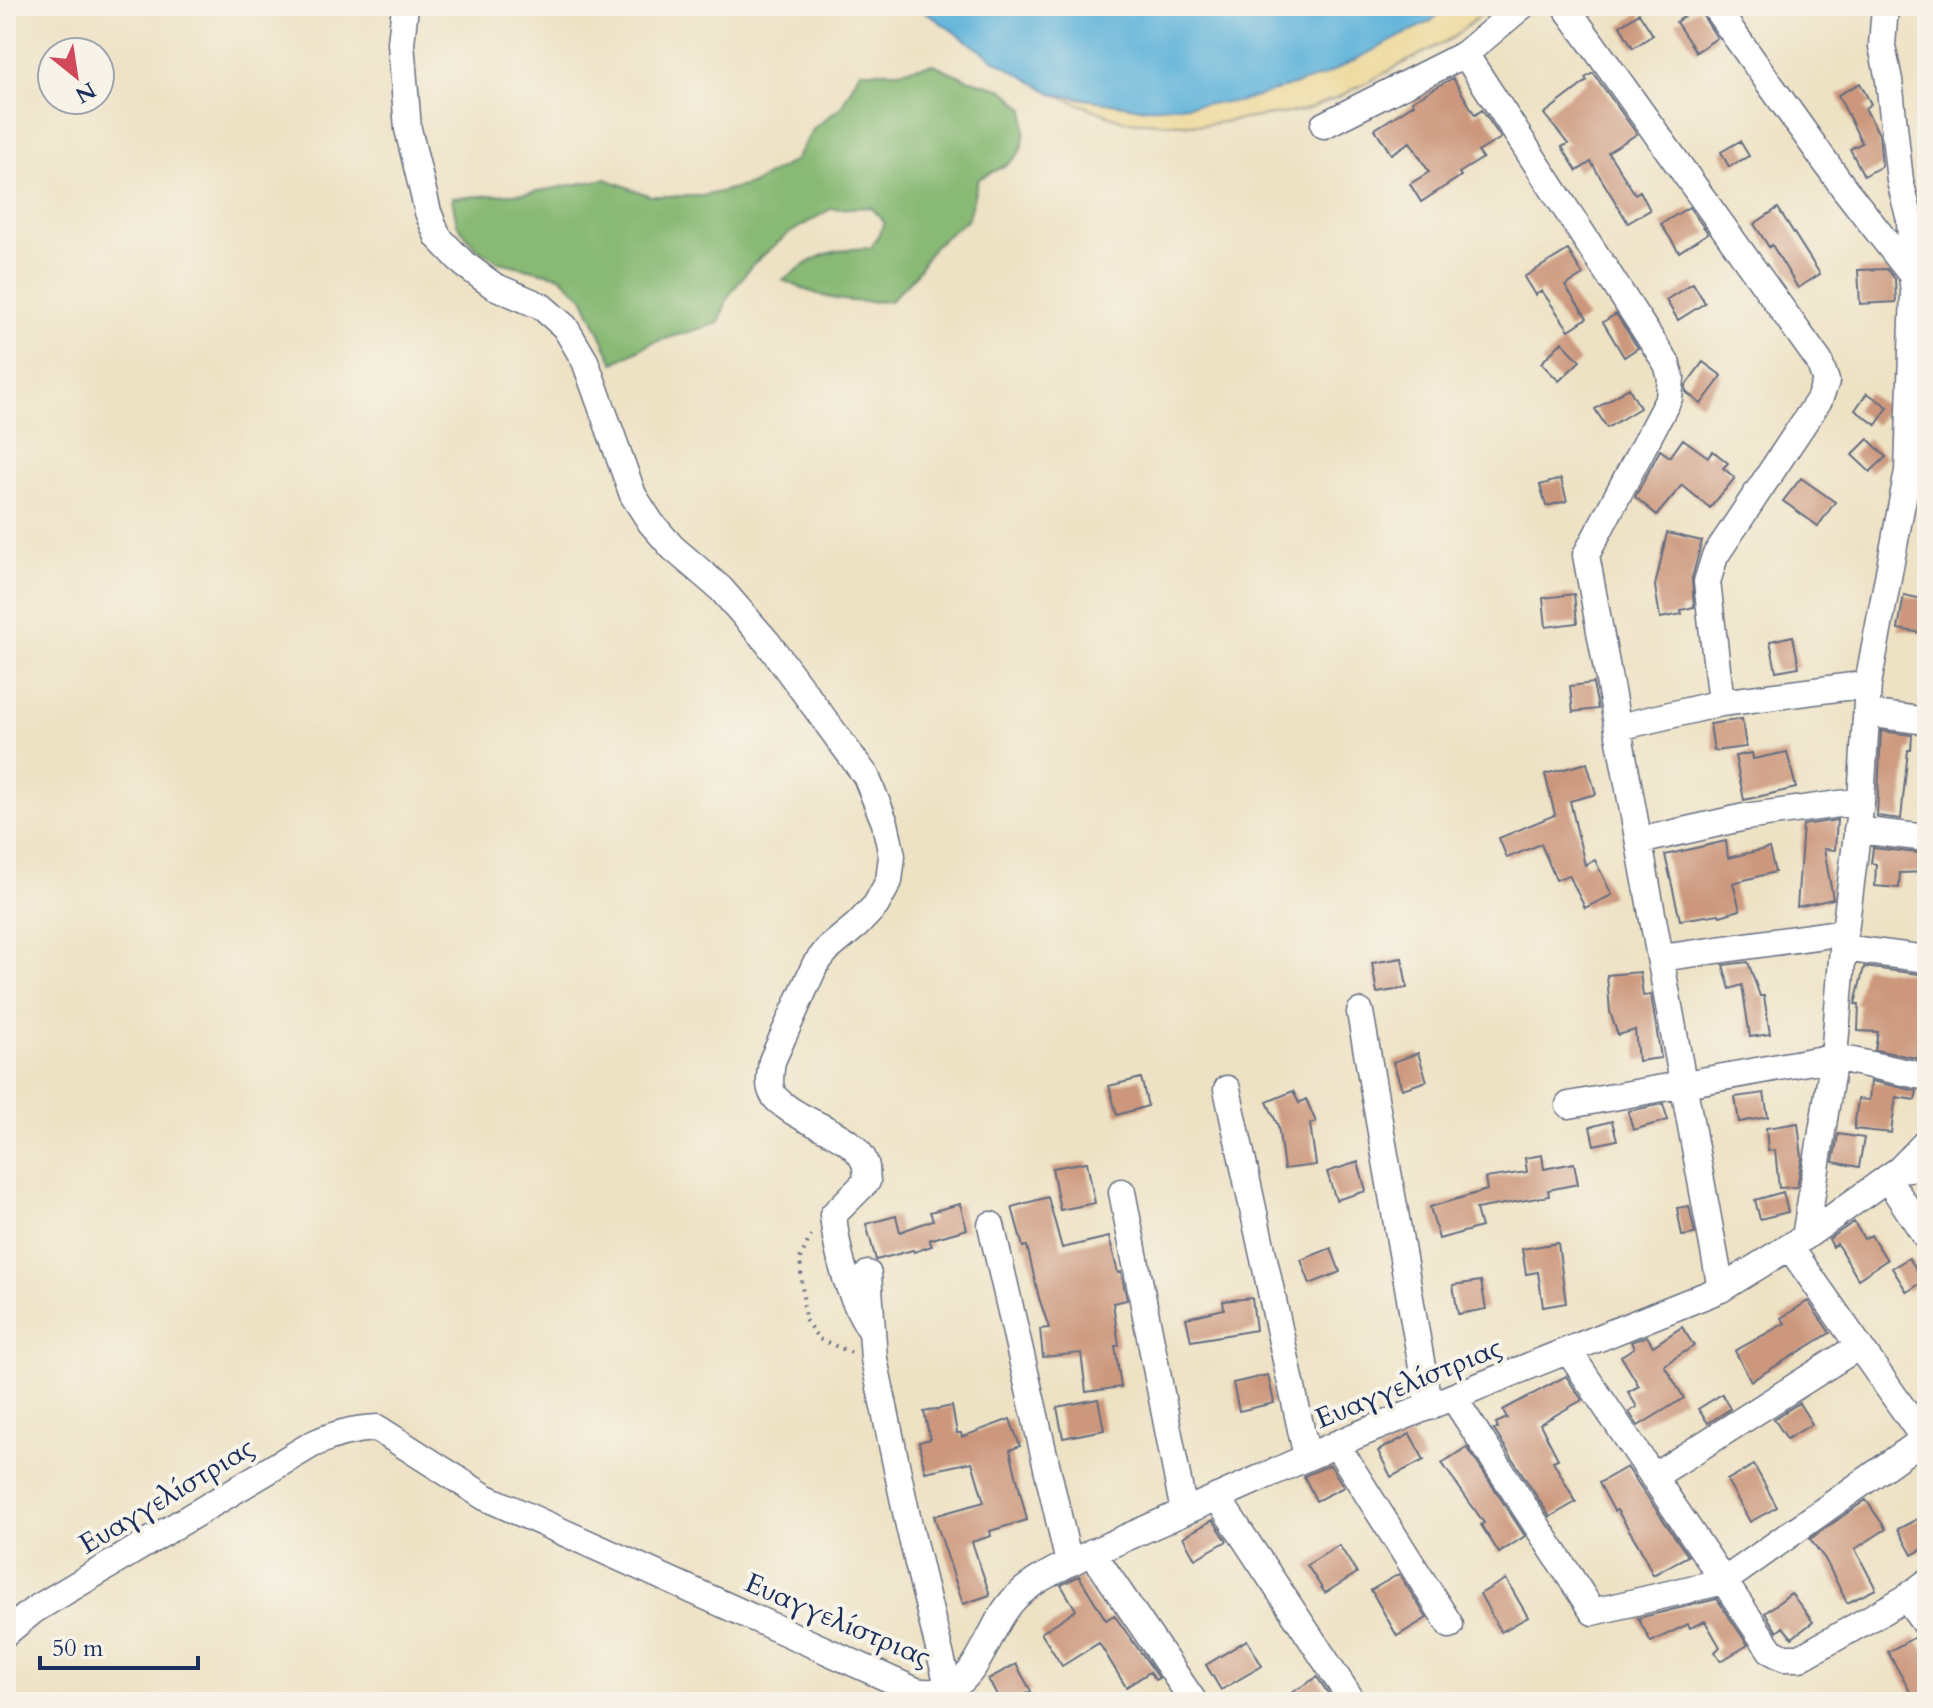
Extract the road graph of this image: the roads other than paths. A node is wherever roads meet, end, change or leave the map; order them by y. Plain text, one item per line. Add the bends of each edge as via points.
1 (405, 6) edge
2 (1522, 6) edge
3 (1565, 6) edge
4 (1714, 6) edge
5 (1885, 6) edge
6 (1465, 54) junction
7 (1324, 125) dead end
8 (1912, 275) junction
9 (1918, 473) edge
10 (1868, 684) junction
11 (1721, 703) junction
12 (1866, 713) junction
13 (1927, 721) edge
14 (1619, 727) junction
15 (1861, 801) junction
16 (1857, 830) junction
17 (1927, 838) edge
18 (1639, 841) junction
19 (1844, 940) junction
20 (1661, 958) junction
21 (1927, 959) edge
22 (1360, 1012) dead end
23 (1834, 1057) junction
24 (1927, 1077) edge
25 (1682, 1083) junction
26 (1227, 1089) dead end
27 (1569, 1105) dead end
28 (1927, 1141) edge
29 (1927, 1166) edge
30 (1893, 1174) junction
31 (1122, 1192) dead end
32 (991, 1225) dead end
33 (1927, 1238) edge
34 (1797, 1242) junction
35 (868, 1274) dead end
36 (1721, 1289) junction
37 (872, 1332) junction
38 (1859, 1346) junction
39 (1569, 1352) junction
40 (1441, 1402) junction
41 (1926, 1439) edge
42 (1336, 1444) junction
43 (1307, 1457) junction
44 (1653, 1477) junction
45 (1217, 1497) junction
46 (1184, 1512) junction
47 (1080, 1558) junction
48 (1724, 1581) junction
49 (1917, 1590) edge
50 (1450, 1625) dead end
51 (1927, 1627) edge
52 (6, 1633) edge
53 (949, 1690) junction
54 (1194, 1702) edge
55 (1353, 1702) edge

1 - 37 street via 401,43 408,129 438,237 484,279 541,306 565,327 585,361 633,495 651,523 721,589 768,643 866,776 885,823 892,856 889,881 876,905 815,965 770,1076 777,1099 798,1117 856,1148 865,1163 867,1181 833,1215 842,1266
2 - 6 street
3 - 11 street via 1819,361 1826,381 1819,400 1715,556 1707,582
4 - 8 street
5 - 8 street via 1882,46 1910,220
6 - 7 street
6 - 14 street via 1667,364 1671,378 1669,398 1586,555
8 - 9 street
9 - 10 street
10 - 11 street
10 - 12 street
11 - 14 street
12 - 13 street
12 - 15 street
14 - 18 street
15 - 16 street
15 - 18 street via 1745,817
16 - 17 street
16 - 19 street
18 - 20 street
19 - 20 street
19 - 21 street
19 - 23 street
20 - 25 street
22 - 40 street
23 - 24 street
23 - 25 street
23 - 34 street
25 - 27 street
25 - 36 street
26 - 43 street
28 - 30 street
29 - 30 street, Ευαγγελίστριας
30 - 33 street
30 - 34 street, Ευαγγελίστριας
31 - 46 street
32 - 47 street
34 - 36 street, Ευαγγελίστριας
34 - 38 street
35 - 37 street
36 - 39 street, Ευαγγελίστριας
37 - 53 street via 909,1526
38 - 41 street
38 - 44 street
39 - 40 street, Ευαγγελίστριας
39 - 44 street
40 - 42 street, Ευαγγελίστριας
40 - 48 street via 1593,1612
41 - 48 street
42 - 43 street, Ευαγγελίστριας
42 - 50 street
43 - 45 street, Ευαγγελίστριας
44 - 48 street
45 - 46 street, Ευαγγελίστριας
45 - 55 street
46 - 47 street, Ευαγγελίστριας
47 - 53 street, Ευαγγελίστριας via 1037,1580 1016,1598 999,1618 970,1674
47 - 54 street
48 - 49 street via 1771,1651 1784,1658 1800,1658
49 - 51 street
52 - 53 street, Ευαγγελίστριας via 34,1610 311,1445 331,1435 377,1428 485,1497 916,1691

